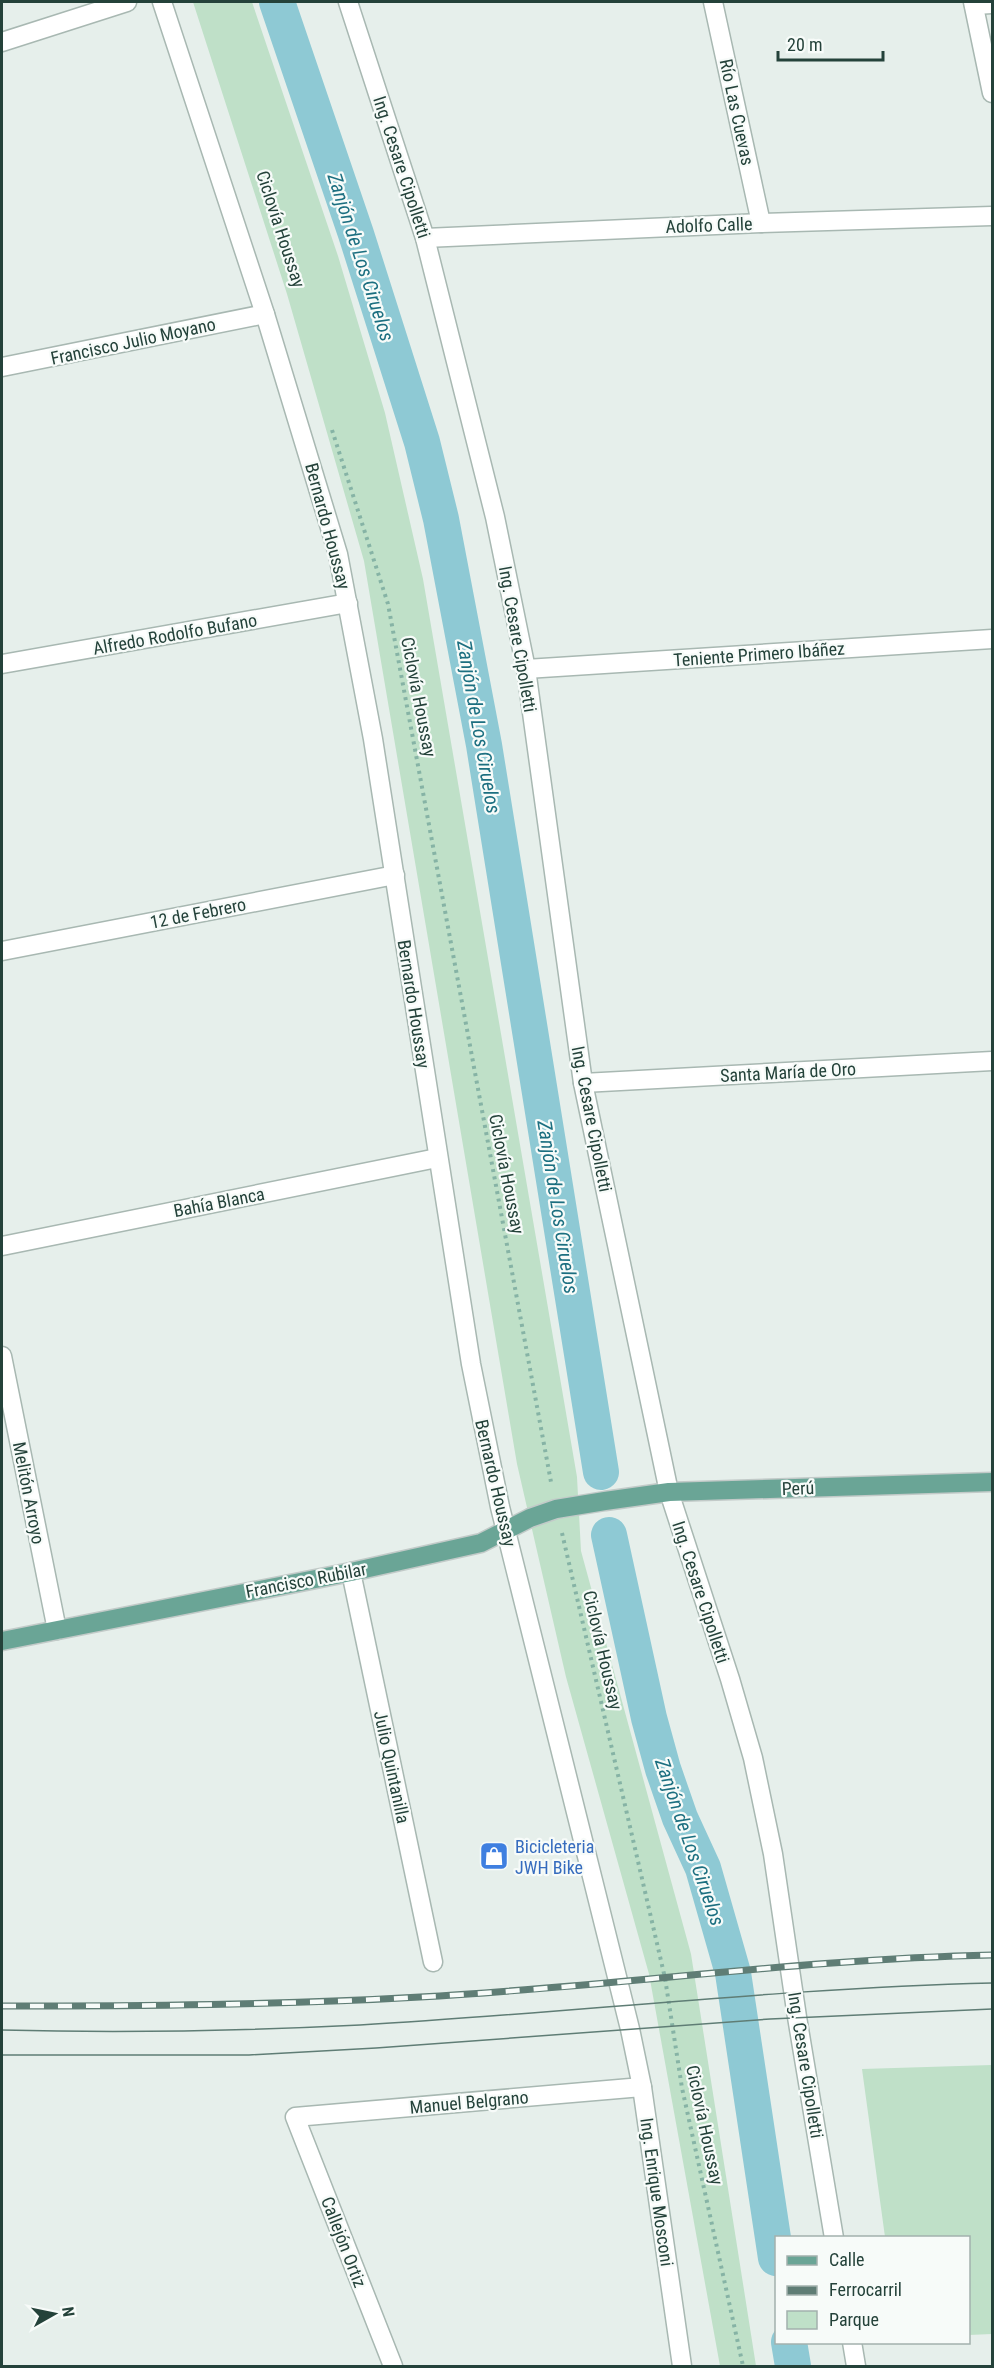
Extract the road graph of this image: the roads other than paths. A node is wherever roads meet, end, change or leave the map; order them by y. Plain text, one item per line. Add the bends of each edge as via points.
1 (127, 2) edge
2 (162, 2) edge
3 (348, 2) edge
4 (713, 2) edge
5 (974, 3) edge
6 (993, 4) edge
7 (2, 42) edge
8 (993, 93) edge
9 (993, 216) edge
10 (761, 223) junction
11 (425, 238) junction
12 (265, 314) junction
13 (2, 368) edge
14 (348, 603) junction
15 (993, 639) edge
16 (2, 664) edge
17 (526, 669) junction
18 (395, 875) junction
19 (2, 951) edge
20 (993, 1061) edge
21 (583, 1083) junction
22 (437, 1158) junction
23 (2, 1245) edge
24 (2, 1356) edge
25 (993, 1482) edge
26 (669, 1492) junction
27 (604, 1501) joint
28 (506, 1532) junction
29 (351, 1572) junction
30 (57, 1630) junction
31 (2, 1641) edge
32 (433, 1962) dead end
33 (627, 2018) joint
34 (642, 2087) junction
35 (296, 2117) joint
36 (834, 2236) edge
37 (852, 2344) edge
38 (393, 2367) edge
39 (682, 2367) edge
40 (856, 2367) edge

1 - 7 street
2 - 12 street, Bernardo Houssay
3 - 11 street, Ing. Cesare Cipolletti
4 - 10 street, Río Las Cuevas
5 - 6 street
5 - 8 street
9 - 10 street, Adolfo Calle
10 - 11 street, Adolfo Calle
11 - 17 street, Ing. Cesare Cipolletti via 495,517
12 - 13 street, Francisco Julio Moyano
12 - 14 street, Bernardo Houssay via 338,554
14 - 16 street, Alfredo Rodolfo Bufano
14 - 18 street, Bernardo Houssay
15 - 17 street, Teniente Primero Ibáñez
17 - 21 street, Ing. Cesare Cipolletti
18 - 19 street, 12 de Febrero
18 - 22 street, Bernardo Houssay
20 - 21 street, Santa María de Oro
21 - 26 street, Ing. Cesare Cipolletti
22 - 23 street, Bahía Blanca
22 - 28 street, Bernardo Houssay via 481,1420
24 - 30 street, Melitón Arroyo
25 - 26 main road, Perú
26 - 27 main road, Perú
26 - 36 street, Ing. Cesare Cipolletti via 753,1758 774,1854
27 - 28 main road, Francisco Rubilar via 556,1509
28 - 29 main road, Francisco Rubilar via 481,1544
28 - 33 street, Bernardo Houssay
29 - 30 main road, Francisco Rubilar
29 - 32 street, Julio Quintanilla
30 - 31 main road, Francisco Rubilar
33 - 34 street, Ing. Enrique Mosconi
34 - 35 street, Manuel Belgrano
34 - 39 street, Ing. Enrique Mosconi
35 - 38 street, Callejón Ortiz
37 - 40 street

